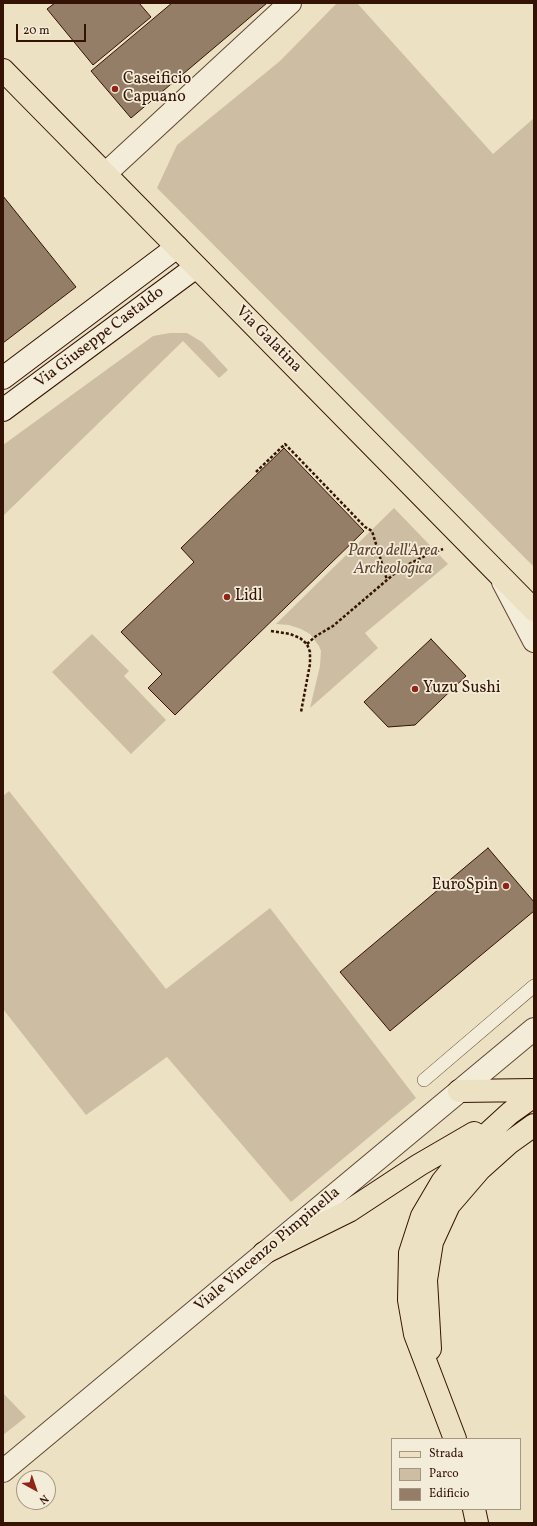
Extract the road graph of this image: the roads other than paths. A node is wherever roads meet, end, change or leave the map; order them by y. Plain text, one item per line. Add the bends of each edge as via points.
1 (290, 3) edge
2 (3, 70) edge
3 (105, 174) junction
4 (177, 248) junction
5 (196, 267) junction
6 (3, 378) edge
7 (3, 410) edge
8 (497, 572) junction
9 (534, 610) edge
10 (534, 641) edge
11 (534, 986) edge
12 (532, 1026) edge
13 (424, 1080) dead end
14 (534, 1090) edge
15 (459, 1091) junction
16 (534, 1096) edge
17 (510, 1113) junction
18 (534, 1125) edge
19 (264, 1253) junction
20 (433, 1382) junction
21 (455, 1438) edge
22 (3, 1471) edge
23 (474, 1510) edge
24 (477, 1523) edge

1 - 3 street
2 - 3 main road, Via Galatina
3 - 4 main road, Via Galatina
4 - 5 main road, Via Galatina
4 - 6 street, Via Giuseppe Castaldo
5 - 7 street, Via Giuseppe Castaldo
5 - 8 main road, Via Galatina
8 - 9 main road, Via Galatina
8 - 10 street
11 - 13 lane
12 - 15 street, Viale Vincenzo Pimpinella
14 - 15 main road
15 - 19 street, Viale Vincenzo Pimpinella
16 - 17 main road
17 - 19 main road via 419,1165 349,1211
17 - 20 main road via 463,1156 442,1182 422,1216 410,1253 410,1307 415,1334
18 - 20 main road via 480,1169 449,1205 432,1242 426,1280
19 - 22 street, Viale Vincenzo Pimpinella
20 - 21 main road
23 - 24 main road

